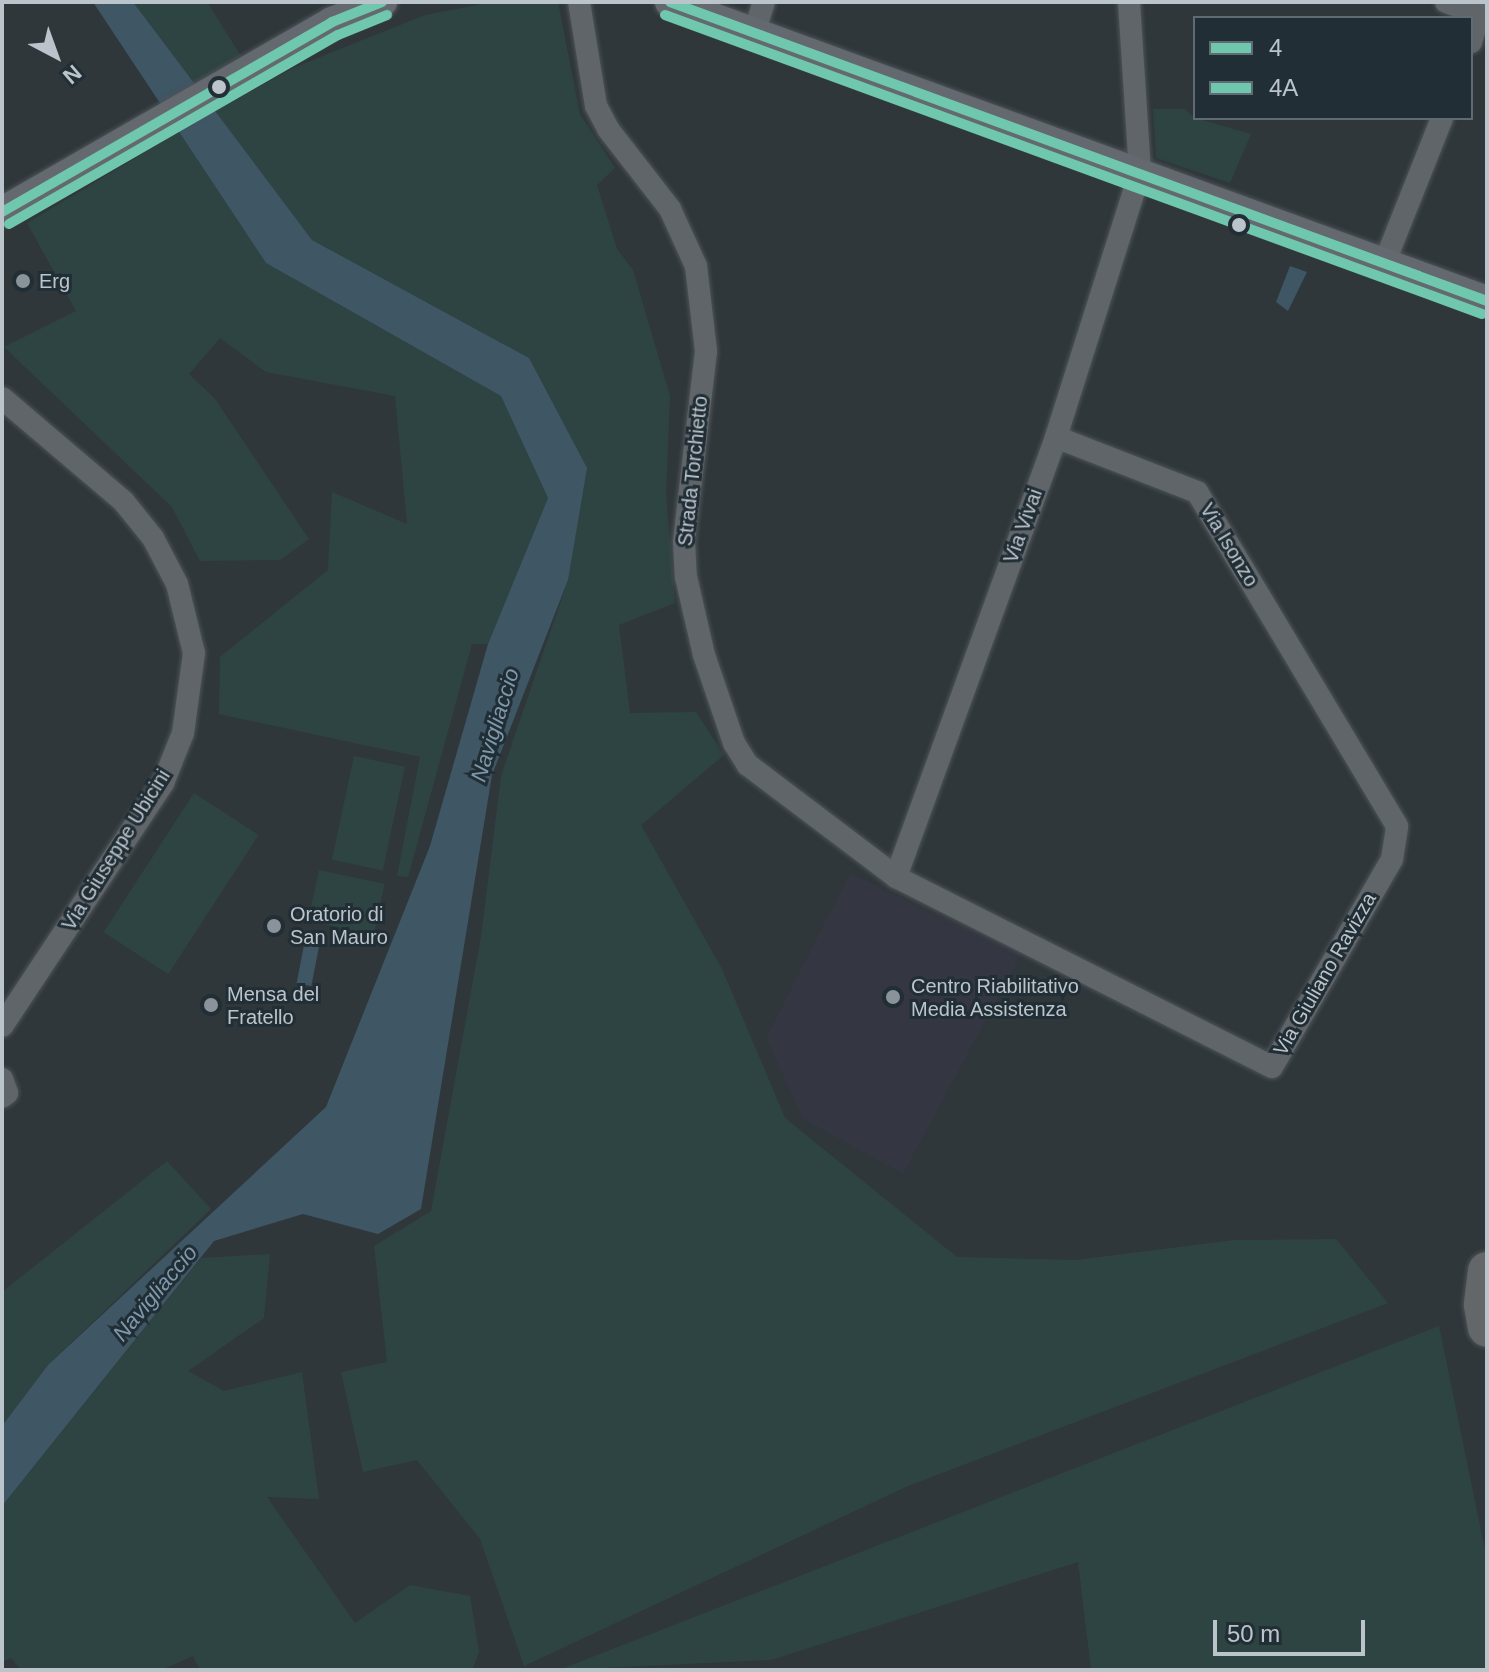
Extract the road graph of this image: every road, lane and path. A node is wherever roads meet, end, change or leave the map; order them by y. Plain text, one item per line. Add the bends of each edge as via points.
1 (382, 2) edge
2 (579, 2) edge
3 (670, 2) edge
4 (764, 2) edge
5 (1129, 2) edge
6 (1446, 2) edge
7 (1481, 8) edge
8 (754, 34) junction
9 (1473, 35) edge
10 (1441, 120) edge
11 (1140, 172) junction
12 (2, 212) edge
13 (1384, 264) junction
14 (1487, 301) edge
15 (2, 398) edge
16 (1056, 437) junction
17 (1340, 729) joint
18 (896, 877) junction
19 (1076, 968) joint
20 (2, 1026) edge

1 - 12 street via 332,22
2 - 18 street, Strada Torchietto via 596,106 670,209 696,266 706,351 684,542 686,577 692,618 734,743 765,781
3 - 8 street
4 - 8 street
5 - 11 street
6 - 7 street
7 - 9 street
8 - 11 street
10 - 13 street
11 - 13 street
11 - 16 street, Via Vivai
13 - 14 street
15 - 20 street, Via Giuseppe Ubicini via 124,502 153,538 177,584 194,653 183,733 163,783
16 - 17 street, Via Isonzo via 1197,492
16 - 18 street, Via Vivai
17 - 19 street, Via Giuliano Ravizza via 1397,826 1392,859 1272,1067
18 - 19 street, Strada Torchietto

